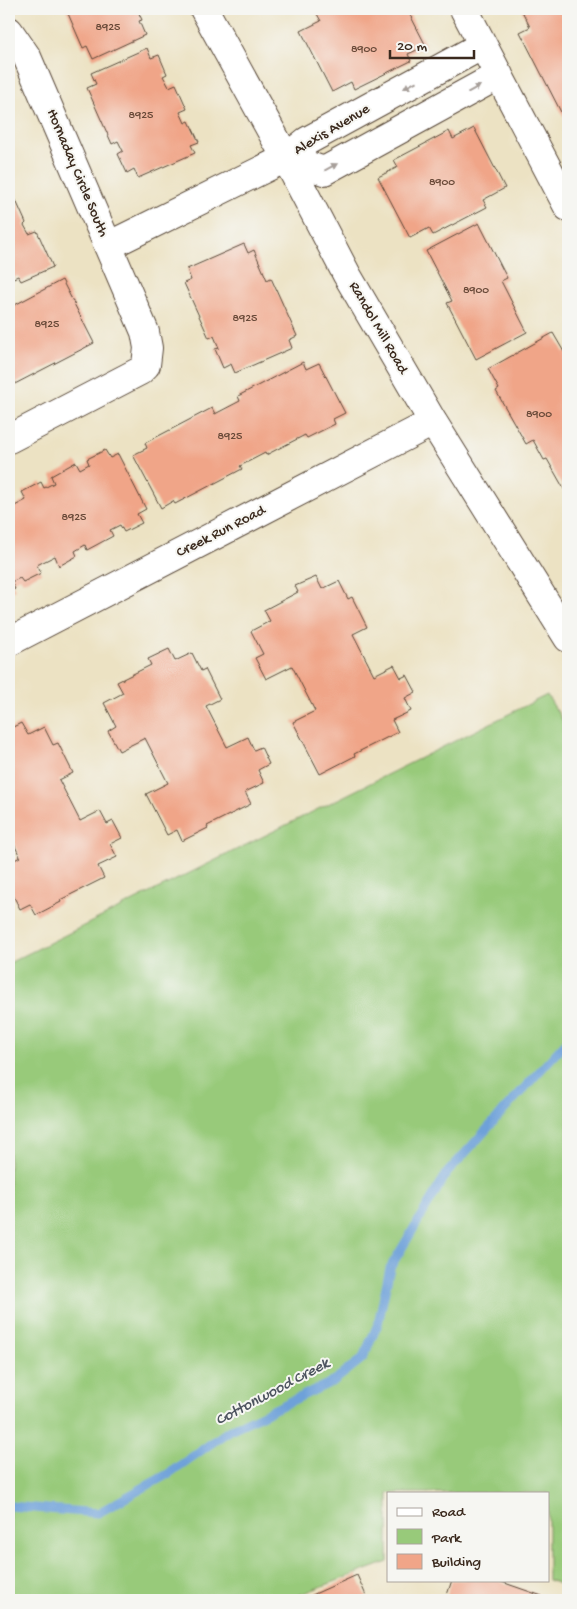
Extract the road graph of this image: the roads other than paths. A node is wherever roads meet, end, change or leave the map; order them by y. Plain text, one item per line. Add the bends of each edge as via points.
1 (204, 9) edge
2 (464, 9) edge
3 (9, 31) edge
4 (483, 45) junction
5 (499, 75) junction
6 (286, 158) junction
7 (567, 203) edge
8 (108, 246) junction
9 (433, 422) junction
10 (9, 439) edge
11 (568, 638) edge
12 (9, 642) edge

1 - 6 street, Randol Mill Road
2 - 4 street
3 - 8 street, Hornaday Circle South via 27,57
4 - 5 street
4 -> 6 street, Alexis Avenue via 307,141
6 -> 5 street, Alexis Avenue via 324,171
5 - 7 street
6 - 8 street, Hornaday Circle South
6 - 9 street, Randol Mill Road via 347,275
8 - 10 street via 145,332 148,348 146,365
9 - 11 street, Randol Mill Road
9 - 12 street, Creek Run Road

